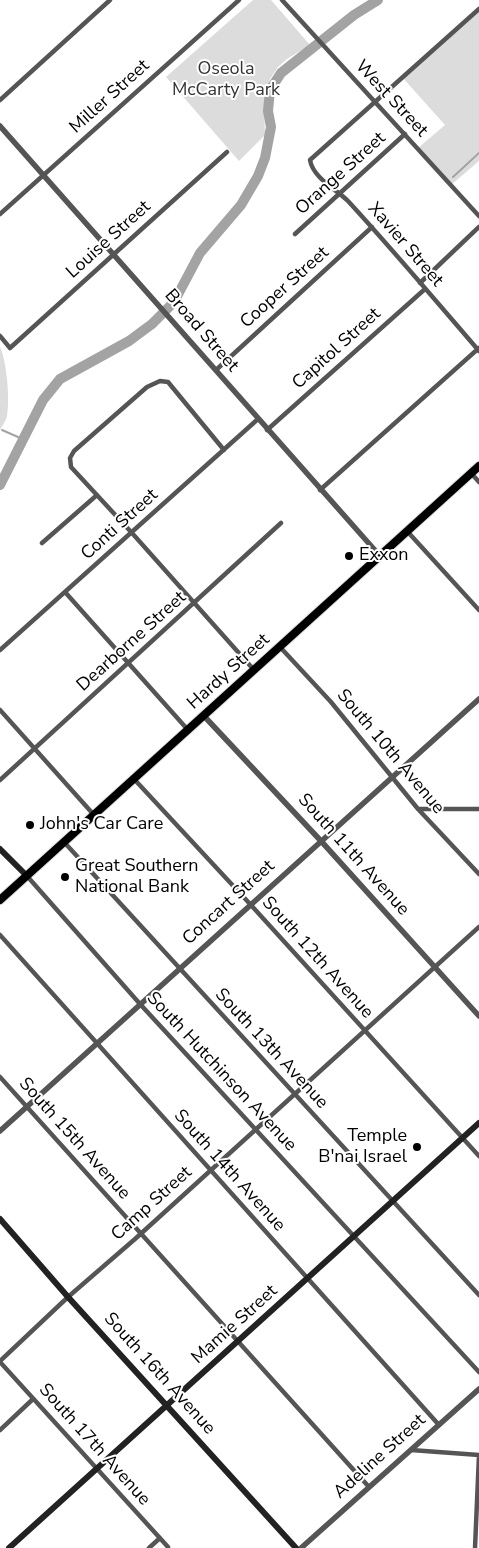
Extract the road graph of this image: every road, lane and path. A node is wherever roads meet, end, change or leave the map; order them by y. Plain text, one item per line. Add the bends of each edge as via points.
1 (110, 0) edge
2 (239, 0) edge
3 (282, 0) edge
4 (479, 9) edge
5 (0, 100) edge
6 (375, 101) junction
7 (0, 126) edge
8 (405, 134) junction
9 (227, 152) dead end
10 (43, 175) junction
11 (340, 193) junction
12 (0, 214) edge
13 (479, 216) edge
14 (372, 227) junction
15 (479, 227) edge
16 (295, 234) dead end
17 (114, 255) junction
18 (420, 283) junction
19 (425, 289) junction
20 (0, 336) edge
21 (479, 350) edge
22 (216, 370) junction
23 (258, 419) junction
24 (267, 430) junction
25 (224, 450) junction
26 (479, 466) edge
27 (471, 473) junction
28 (479, 482) edge
29 (320, 490) junction
30 (96, 495) junction
31 (281, 523) dead end
32 (407, 531) junction
33 (132, 533) junction
34 (42, 543) dead end
35 (380, 556) junction
36 (65, 592) junction
37 (194, 604) junction
38 (479, 610) edge
39 (280, 646) junction
40 (0, 650) edge
41 (128, 664) junction
42 (254, 670) junction
43 (479, 698) edge
44 (0, 710) edge
45 (204, 716) junction
46 (188, 730) junction
47 (35, 749) junction
48 (391, 777) junction
49 (134, 779) junction
50 (0, 780) edge
51 (479, 809) edge
52 (418, 810) junction
53 (94, 815) junction
54 (321, 841) junction
55 (64, 842) junction
56 (0, 849) edge
57 (479, 874) edge
58 (27, 876) junction
59 (0, 900) edge
60 (250, 904) junction
61 (479, 927) edge
62 (0, 935) edge
63 (435, 967) junction
64 (179, 968) junction
65 (140, 1004) junction
66 (479, 1016) edge
67 (365, 1031) junction
68 (97, 1044) junction
69 (0, 1077) edge
70 (294, 1095) junction
71 (27, 1106) junction
72 (479, 1123) edge
73 (255, 1130) junction
74 (0, 1131) edge
75 (462, 1138) junction
76 (479, 1156) edge
77 (210, 1171) junction
78 (394, 1201) junction
79 (0, 1220) edge
80 (140, 1234) junction
81 (354, 1237) junction
82 (308, 1280) junction
83 (479, 1295) edge
84 (68, 1297) junction
85 (238, 1342) junction
86 (0, 1361) edge
87 (479, 1372) edge
88 (479, 1389) edge
89 (33, 1398) junction
90 (168, 1406) junction
91 (439, 1424) junction
92 (0, 1430) edge
93 (411, 1450) junction
94 (479, 1455) edge
95 (96, 1468) junction
96 (369, 1487) junction
97 (160, 1538) junction
98 (168, 1547) dead end
99 (9, 1548) edge
100 (149, 1548) edge
101 (296, 1548) edge
102 (301, 1548) edge
103 (475, 1548) edge

1 - 5 street
2 - 10 street, Miller Street
3 - 6 street, West Street
4 - 6 street
6 - 8 street, West Street
6 - 11 street, Xavier Street via 310,160 321,179
7 - 10 street, Broad Street
8 - 11 street, Orange Street
8 - 13 street, West Street
9 - 17 street, Louise Street
10 - 12 street, Miller Street
10 - 17 street, Broad Street
11 - 14 street, Xavier Street
11 - 16 street, Orange Street
14 - 18 street, Xavier Street
14 - 22 street, Cooper Street
15 - 18 street
17 - 20 street, Louise Street via 10,348
17 - 22 street, Broad Street
18 - 19 street, Xavier Street
19 - 21 street, Xavier Street
19 - 24 street, Capitol Street
21 - 29 street
22 - 23 street, Broad Street
23 - 24 street, Broad Street
23 - 25 street, Conti Street
24 - 29 street, Broad Street
25 - 30 street via 168,382 160,381 147,387 74,450 70,458 71,467
25 - 33 street, Conti Street
26 - 27 main road, Hardy Street
27 - 28 street
27 - 32 main road, Hardy Street
29 - 35 street, Broad Street
30 - 33 street
30 - 34 street
31 - 37 street, Dearborne Street
32 - 35 main road, Hardy Street
32 - 38 street
33 - 36 street, Conti Street
33 - 37 street
35 - 39 main road, Hardy Street
36 - 40 street, Conti Street
36 - 41 street
37 - 41 street, Dearborne Street
37 - 42 street
39 - 42 main road, Hardy Street
39 - 48 street, South 10th Avenue via 331,702
41 - 46 street
41 - 47 street, Dearborne Street
42 - 45 main road, Hardy Street
43 - 48 street, Concart Street
44 - 47 street
45 - 46 main road, Hardy Street
45 - 54 street, South 11th Avenue
46 - 49 main road, Hardy Street
47 - 50 street, Dearborne Street
47 - 53 street
48 - 52 street, South 10th Avenue
48 - 54 street, Concart Street
49 - 53 main road, Hardy Street
49 - 60 street, South 12th Avenue
51 - 52 street
52 - 57 street, South 10th Avenue
53 - 55 main road, Hardy Street
54 - 60 street, Concart Street
54 - 63 street, South 11th Avenue
55 - 58 main road, Hardy Street
55 - 64 street, South 13th Avenue
56 - 58 main road
58 - 59 main road, Hardy Street
58 - 65 street, South Hutchinson Avenue
60 - 64 street, Concart Street
60 - 67 street, South 12th Avenue
61 - 63 street, Camp Street
62 - 68 street, South 14th Avenue
63 - 66 street, South 11th Avenue
63 - 67 street, Camp Street
64 - 65 street, Concart Street
64 - 70 street, South 13th Avenue
65 - 68 street, Concart Street
65 - 73 street, South Hutchinson Avenue
67 - 70 street, Camp Street
67 - 75 street, South 12th Avenue
68 - 71 street, Concart Street
68 - 77 street, South 14th Avenue
69 - 71 street, South 15th Avenue
70 - 73 street, Camp Street
70 - 78 street, South 13th Avenue
71 - 74 street, Concart Street
71 - 80 street, South 15th Avenue
72 - 75 main road, Mamie Street
73 - 77 street, Camp Street
73 - 81 street, South Hutchinson Avenue
75 - 76 street, South 12th Avenue
75 - 78 main road, Mamie Street
77 - 80 street, Camp Street
77 - 82 street, South 14th Avenue
78 - 81 main road, Mamie Street
78 - 83 street, South 13th Avenue
79 - 84 main road, South 16th Avenue
80 - 84 street, Camp Street
80 - 85 street, South 15th Avenue
81 - 82 main road, Mamie Street
81 - 87 street, South Hutchinson Avenue
82 - 85 main road, Mamie Street
82 - 91 street, South 14th Avenue
84 - 86 street, Camp Street
84 - 90 main road, South 16th Avenue
85 - 90 main road, Mamie Street
85 - 96 street, South 15th Avenue
86 - 89 street, South 17th Avenue
88 - 91 street, Adeline Street
89 - 92 street
89 - 95 street, South 17th Avenue
90 - 95 main road, Mamie Street
90 - 101 main road, South 16th Avenue
91 - 93 street, Adeline Street
93 - 94 street
93 - 96 street, Adeline Street
94 - 103 street
95 - 97 street, South 17th Avenue
95 - 99 main road, Mamie Street
96 - 102 street, Adeline Street
97 - 98 street, South 17th Avenue
97 - 100 street

